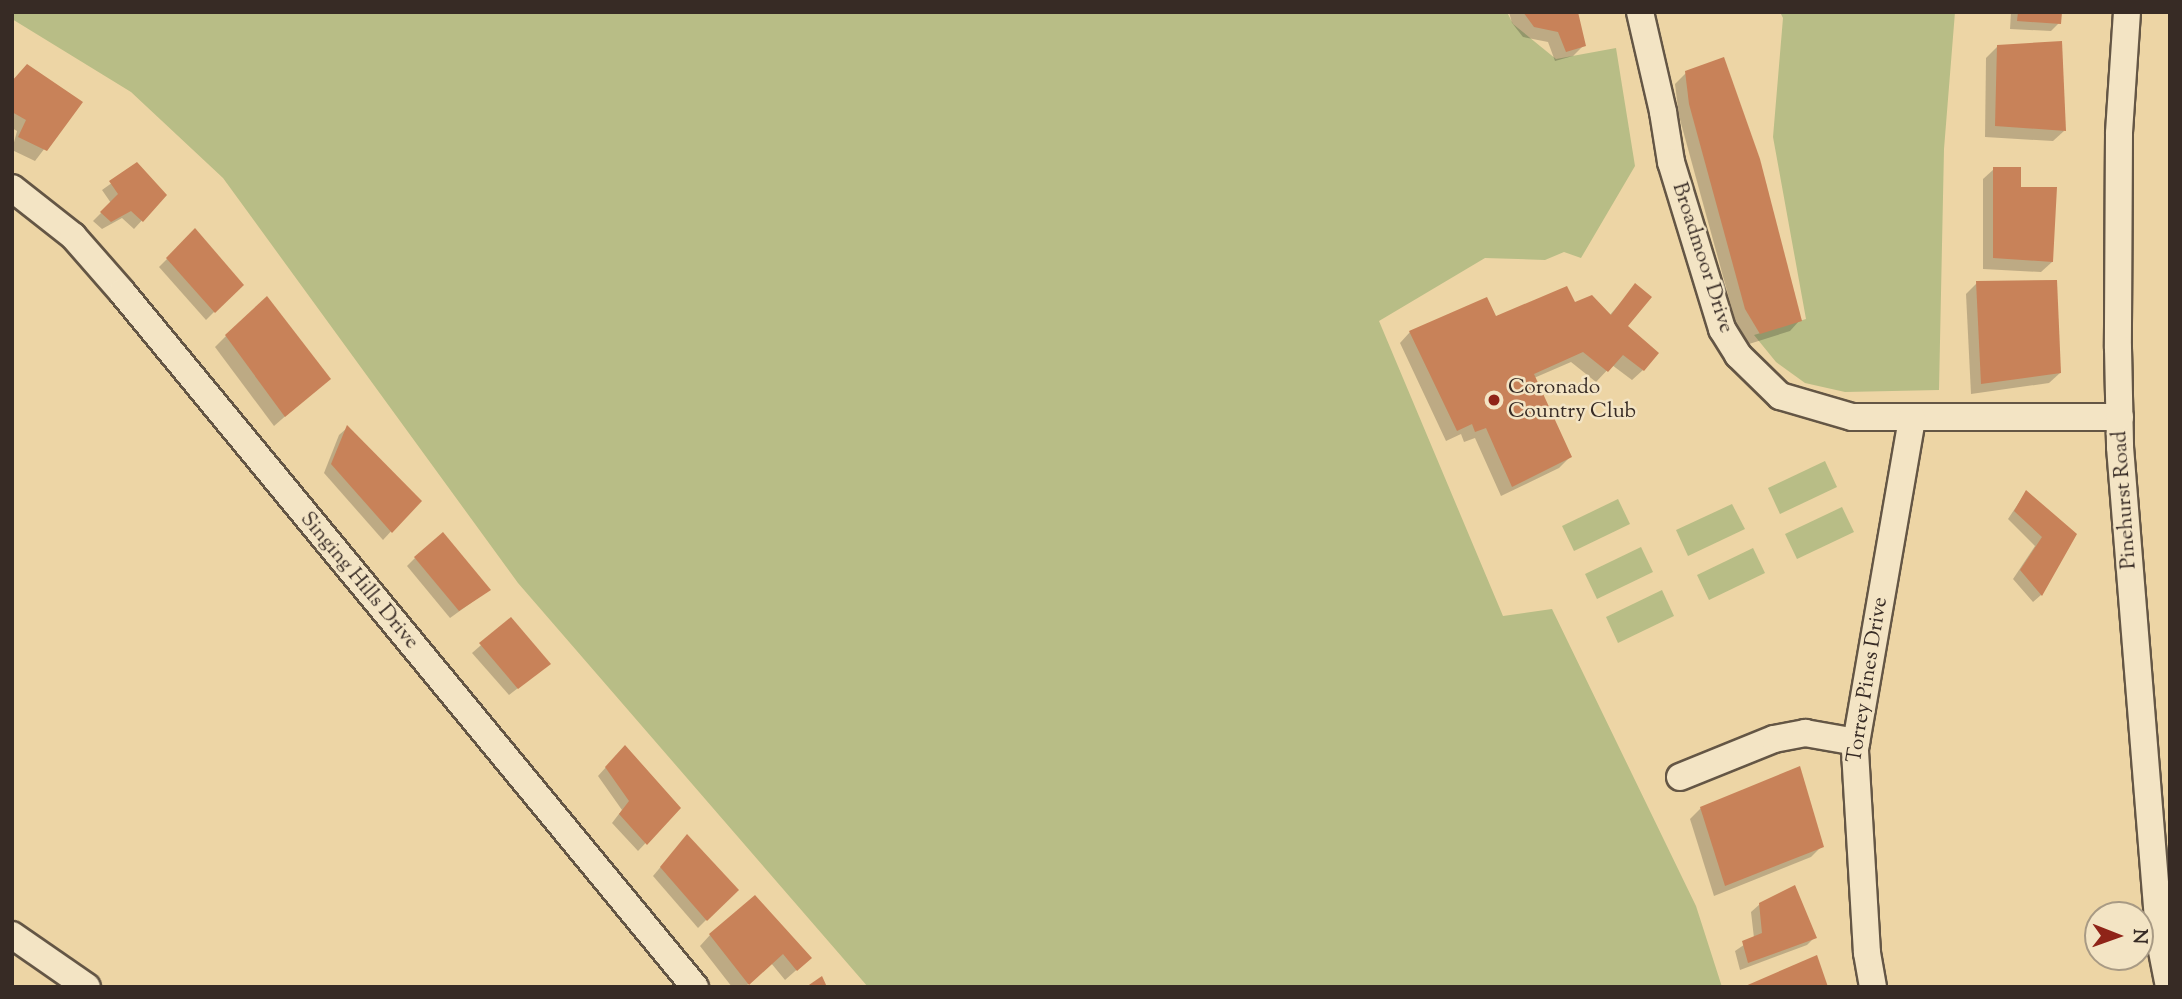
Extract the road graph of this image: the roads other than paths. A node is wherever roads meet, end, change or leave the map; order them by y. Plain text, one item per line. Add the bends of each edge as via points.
1 (1640, 12) edge
2 (2127, 12) edge
3 (12, 188) edge
4 (2120, 417) junction
5 (1912, 418) junction
6 (1856, 742) junction
7 (1680, 777) dead end
8 (12, 935) edge
9 (88, 987) edge
10 (695, 987) edge
11 (1873, 987) edge
12 (2169, 987) edge

1 - 5 street, Broadmoor Drive via 1674,174 1723,329 1738,355 1780,396 1798,403 1852,417
2 - 4 street, Pinehurst Road via 2119,134
3 - 10 street, Singing Hills Drive via 73,236 122,292
4 - 5 street, Broadmoor Drive
4 - 12 street, Pinehurst Road via 2160,941
5 - 6 street, Torrey Pines Drive
6 - 7 street via 1805,733 1774,738
6 - 11 street, Torrey Pines Drive via 1854,781
8 - 9 street

